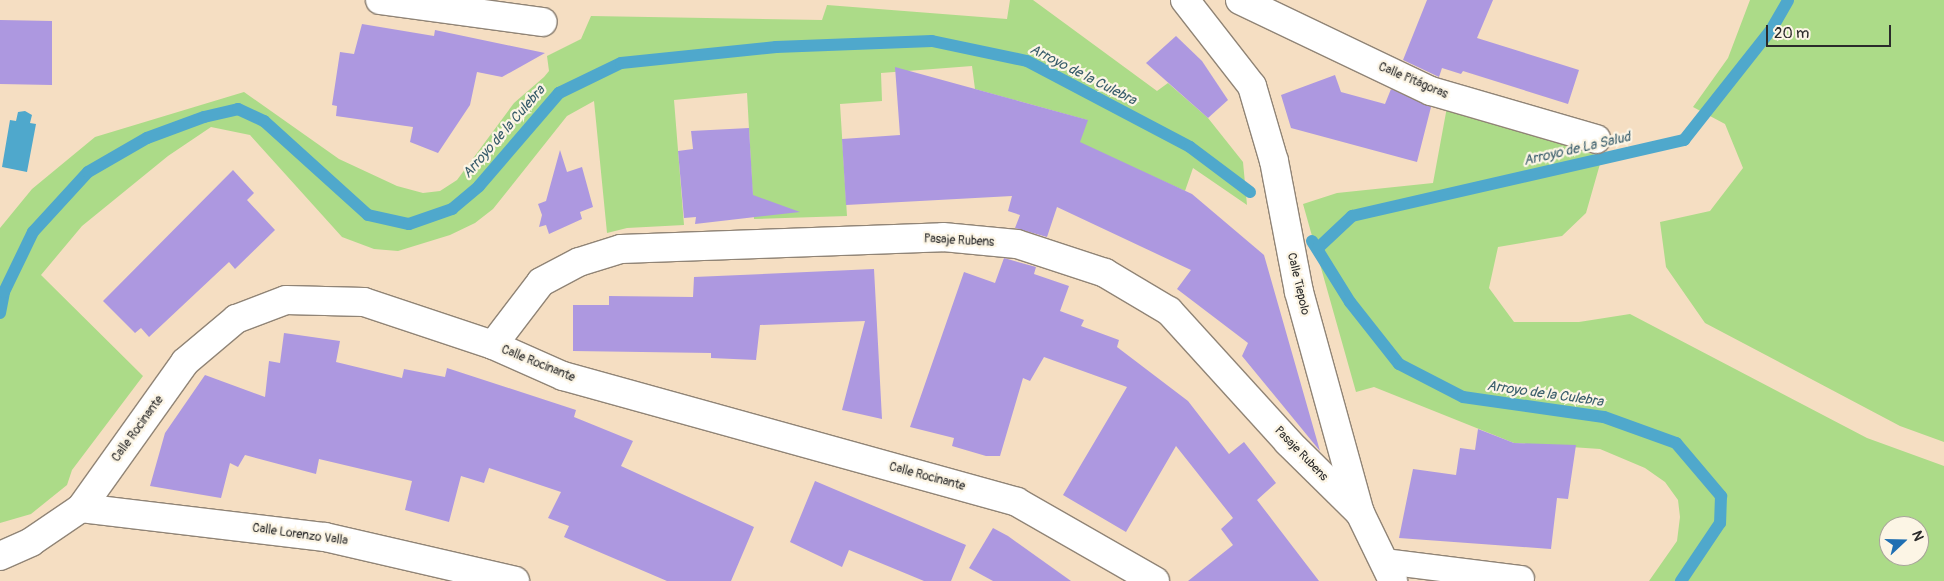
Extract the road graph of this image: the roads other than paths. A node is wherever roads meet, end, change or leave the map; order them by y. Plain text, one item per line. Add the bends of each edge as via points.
1 (380, 0) edge
2 (1185, 0) edge
3 (1240, 0) edge
4 (543, 22) dead end
5 (1596, 139) dead end
6 (493, 345) junction
7 (82, 508) junction
8 (1360, 513) junction
9 (0, 556) edge
10 (1388, 571) edge
11 (1521, 578) dead end
12 (514, 581) edge
13 (1155, 581) edge

1 - 4 street
2 - 8 street, Calle Tiepolo via 1252,86 1274,161 1299,292
3 - 5 street, Calle Pitágoras via 1431,91
6 - 7 street, Calle Rocinante via 364,302 286,300 236,319 186,362
6 - 8 street, Pasaje Rubens via 542,282 579,262 621,249 943,238 1017,244 1105,273 1169,312 1288,442
6 - 13 street, Calle Rocinante via 563,376 1017,502
7 - 9 street, Calle Rocinante via 31,542
7 - 12 street, Calle Lorenzo Valla via 325,537
8 - 10 street, Calle Tiepolo
10 - 11 lane

